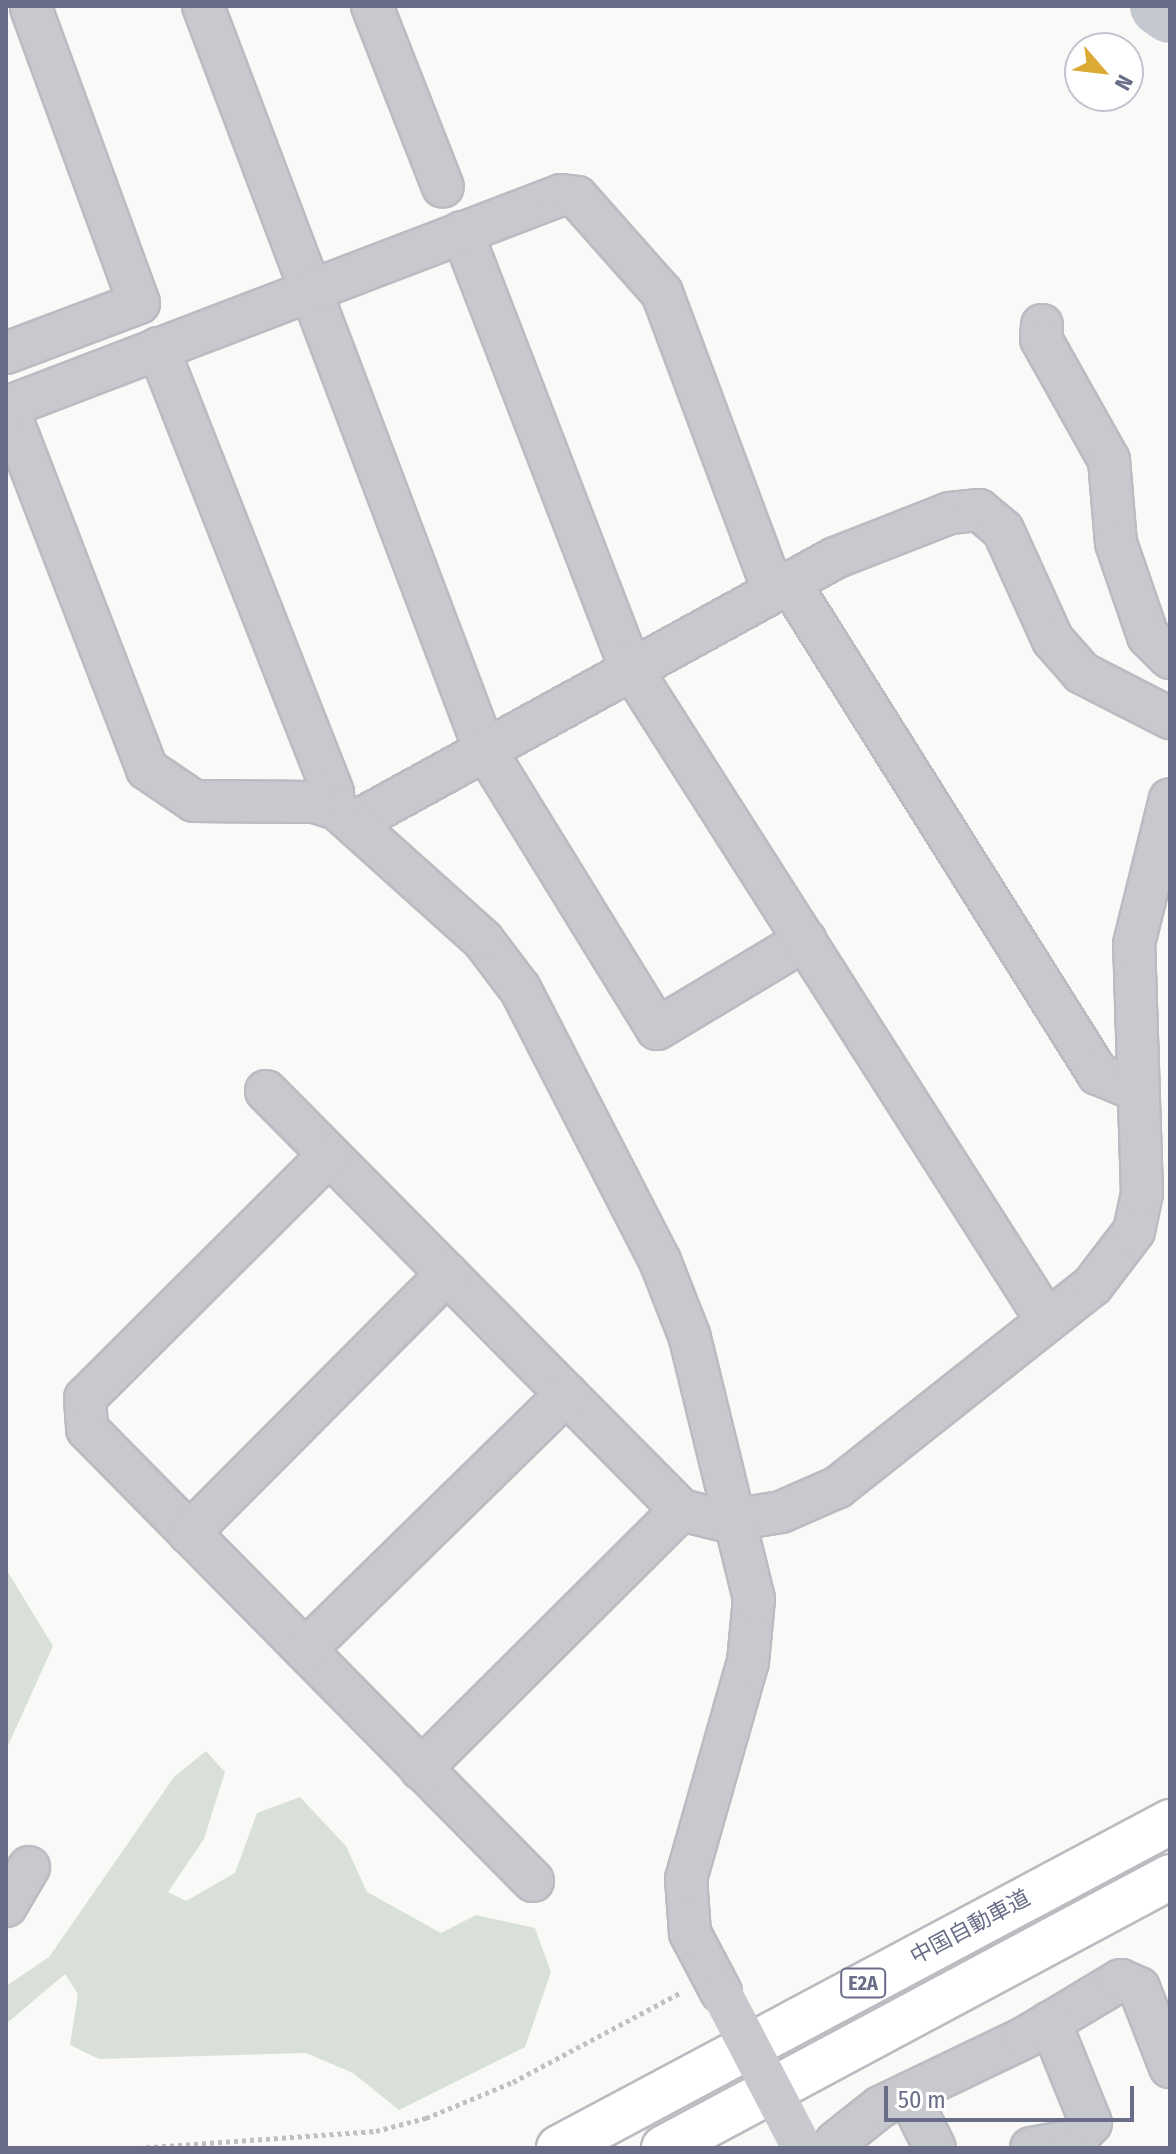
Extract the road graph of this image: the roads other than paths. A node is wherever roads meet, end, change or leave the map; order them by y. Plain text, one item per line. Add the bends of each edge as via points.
1 (203, 6) edge
2 (372, 6) edge
3 (24, 10) edge
4 (443, 187) dead end
5 (462, 232) junction
6 (308, 290) junction
7 (1042, 325) dead end
8 (158, 348) junction
9 (6, 353) edge
10 (781, 586) junction
11 (1170, 658) edge
12 (629, 665) junction
13 (1170, 718) edge
14 (483, 746) junction
15 (1170, 799) edge
16 (343, 814) junction
17 (805, 940) junction
18 (1136, 1090) junction
19 (266, 1091) dead end
20 (329, 1155) junction
21 (447, 1274) junction
22 (1047, 1321) junction
23 (566, 1394) junction
24 (681, 1510) junction
25 (736, 1518) junction
26 (189, 1533) junction
27 (305, 1650) junction
28 (421, 1769) junction
29 (1170, 1822) edge
30 (29, 1867) dead end
31 (1170, 1877) edge
32 (533, 1881) dead end
33 (6, 1906) edge
34 (1154, 1979) edge
35 (1050, 2022) junction
36 (1170, 2067) edge
37 (908, 2094) junction
38 (813, 2147) edge
39 (559, 2148) edge
40 (664, 2148) edge
41 (935, 2148) edge
42 (1031, 2148) edge

1 - 6 street
2 - 4 street
3 - 9 street via 139,303
5 - 6 street
5 - 10 street via 561,195 577,197 651,281
5 - 12 street
6 - 8 street
6 - 14 street
7 - 11 street via 1041,339 1109,460 1116,543 1148,636
8 - 16 street
8 - 16 street via 7,407 137,754 181,798
10 - 12 street
10 - 13 street via 936,519 979,510 1003,530 1053,640 1082,673
10 - 18 street via 1098,1074
12 - 14 street
12 - 17 street
14 - 16 street
14 - 17 street via 657,1029
15 - 18 street via 1134,944
16 - 25 street via 483,940 520,989 660,1261 689,1335
17 - 22 street
18 - 22 street via 1142,1194 1134,1231 1113,1265
19 - 20 street
20 - 21 street
20 - 26 street via 85,1398 87,1429
21 - 23 street
21 - 26 street
22 - 25 street via 838,1487 781,1512
23 - 24 street
23 - 27 street
24 - 25 street via 699,1518
24 - 28 street
25 - 38 street, bridge via 754,1599 748,1662 686,1879 690,1933
26 - 27 street
27 - 28 street
28 - 32 street
29 - 39 highway, 中国自動車道 / E2A
30 - 33 street
31 - 40 highway, E2A
34 - 35 street via 1121,1980
34 - 36 street
35 - 37 street
35 - 42 street via 1091,2123 1075,2140
37 - 38 street via 880,2107 836,2142
37 - 41 street

